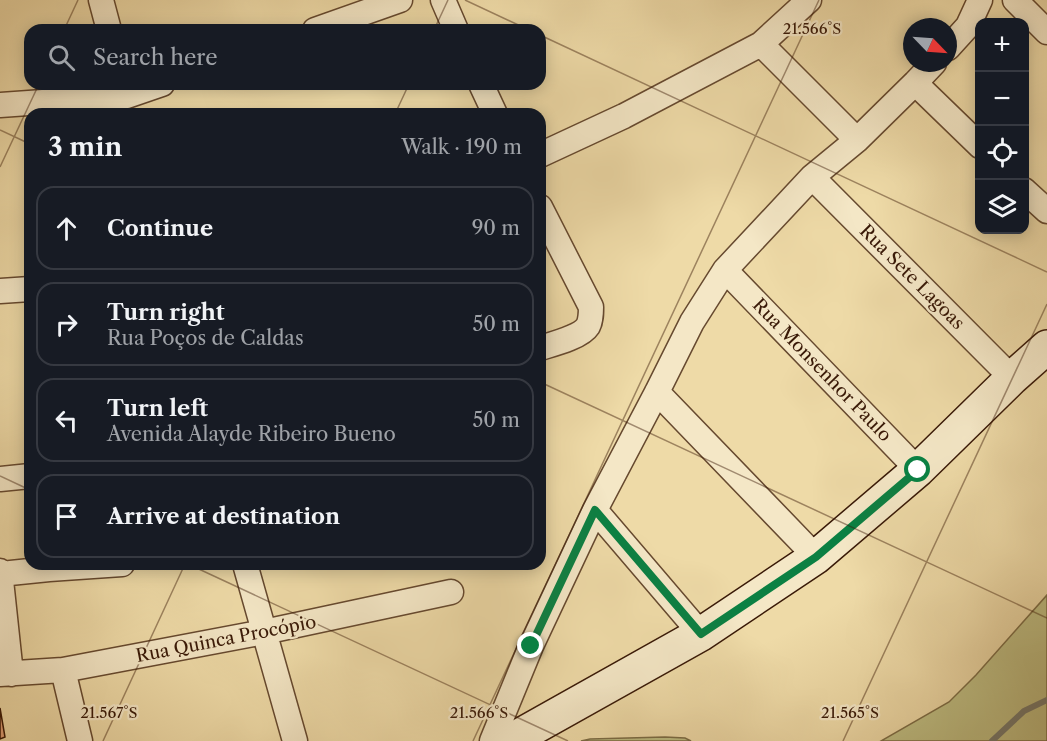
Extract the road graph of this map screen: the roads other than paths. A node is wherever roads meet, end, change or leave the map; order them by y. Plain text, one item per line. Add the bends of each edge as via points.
1 (101, 0) edge
2 (400, 0) edge
3 (443, 0) edge
4 (809, 0) edge
5 (980, 0) edge
6 (999, 0) edge
7 (1015, 0) edge
8 (107, 24) edge
9 (332, 24) edge
10 (453, 24) edge
11 (968, 26) junction
12 (1047, 32) edge
13 (957, 38) edge
14 (761, 44) junction
15 (925, 72) edge
16 (915, 83) junction
17 (147, 90) edge
18 (485, 90) edge
19 (127, 98) edge
20 (0, 105) edge
21 (492, 108) edge
22 (857, 140) junction
23 (975, 141) edge
24 (546, 152) edge
25 (812, 177) junction
26 (1029, 195) edge
27 (1047, 212) edge
28 (546, 219) edge
29 (725, 270) junction
30 (24, 289) edge
31 (0, 291) edge
32 (546, 346) edge
33 (1047, 347) edge
34 (1012, 378) junction
35 (657, 393) junction
36 (918, 470) junction
37 (24, 477) edge
38 (0, 479) edge
39 (595, 510) junction
40 (816, 557) junction
41 (24, 570) edge
42 (247, 570) edge
43 (0, 572) edge
44 (451, 591) dead end
45 (264, 632) junction
46 (701, 634) junction
47 (63, 670) junction
48 (5, 674) edge
49 (80, 741) edge
50 (295, 741) edge
51 (492, 741) edge
52 (510, 741) edge

1 - 8 street
2 - 9 street
3 - 10 street
4 - 14 street
5 - 11 street
6 - 11 street
7 - 12 street
11 - 13 street
14 - 22 street
14 - 24 street
15 - 16 street
16 - 22 street
16 - 23 street
17 - 19 street
18 - 21 street
19 - 20 street
22 - 25 street
25 - 29 street
25 - 34 street, Rua Sete Lagoas
26 - 27 street
28 - 32 street via 591,307 591,318 582,333
29 - 35 street via 692,322
29 - 36 street, Rua Monsenhor Paulo
30 - 31 street
33 - 34 street
34 - 36 street
35 - 39 street
35 - 40 street
36 - 40 street
37 - 38 street
39 - 46 street
39 - 51 street via 531,646
40 - 46 street
41 - 43 street
42 - 45 street
43 - 48 street
44 - 45 street, Rua Quinca Procópio
45 - 47 street, Rua Quinca Procópio
45 - 50 street
46 - 52 street
47 - 48 street, Rua Quinca Procópio
47 - 49 street

